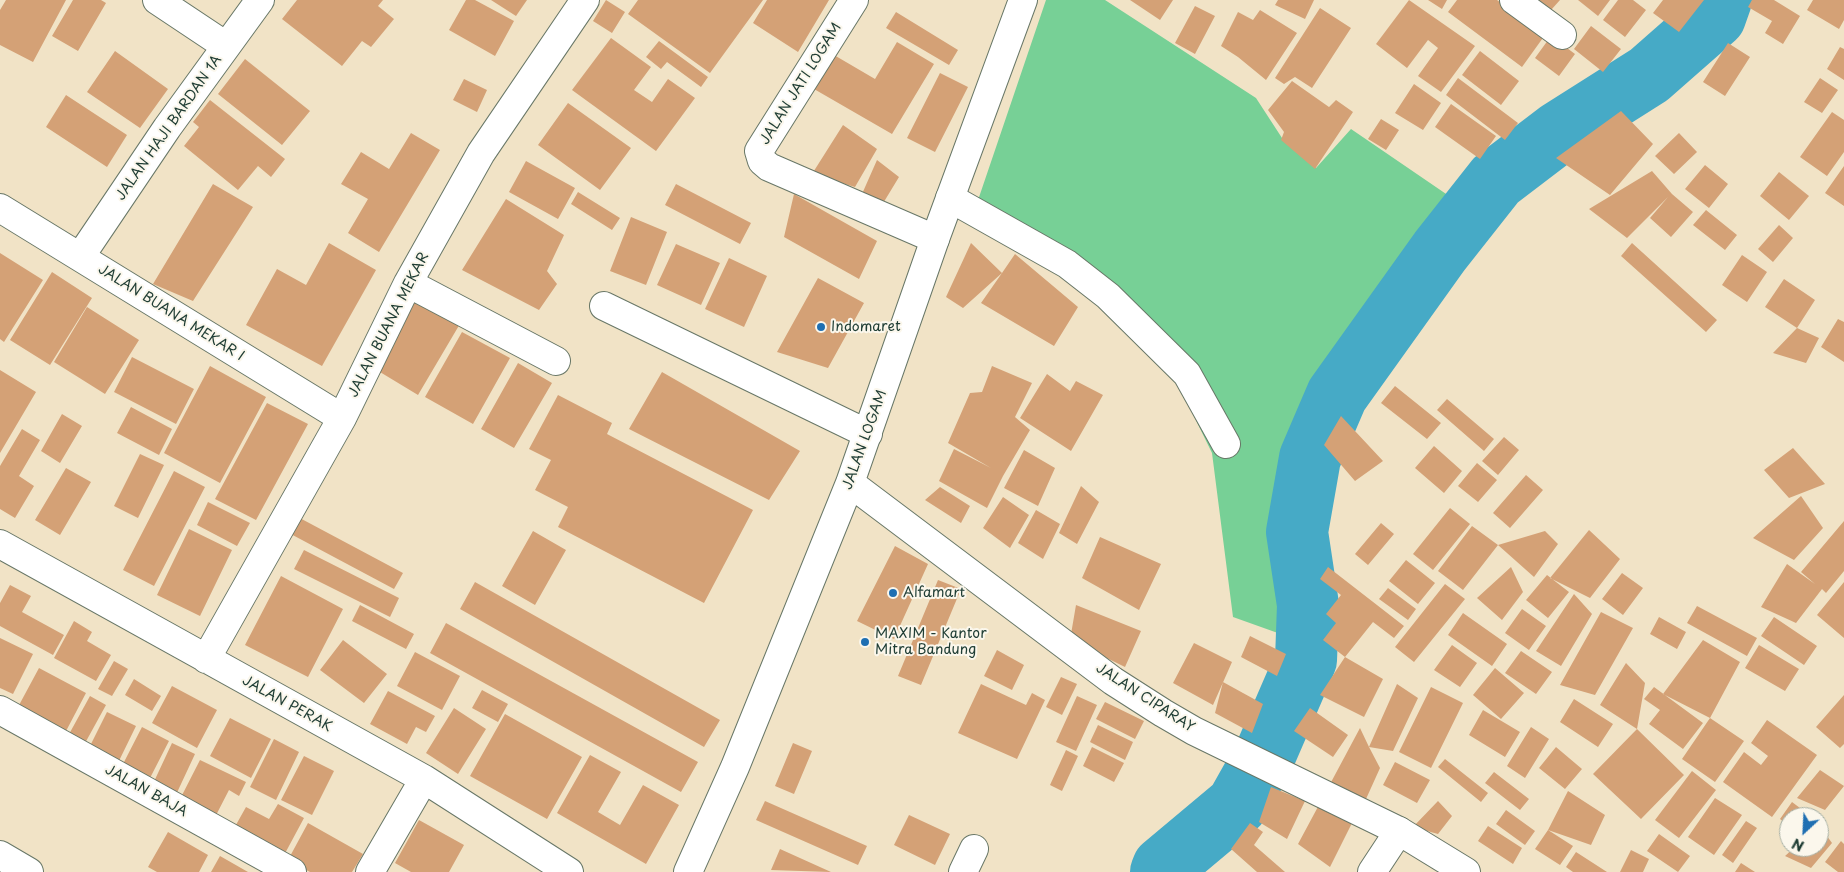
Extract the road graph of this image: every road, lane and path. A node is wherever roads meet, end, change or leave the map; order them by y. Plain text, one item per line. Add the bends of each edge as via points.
1 (157, 0) edge
2 (260, 0) edge
3 (585, 0) edge
4 (854, 0) edge
5 (1022, 0) edge
6 (1514, 0) edge
7 (1562, 35) dead end
8 (226, 46) junction
9 (950, 198) junction
10 (0, 208) edge
11 (935, 239) junction
12 (80, 257) junction
13 (408, 283) junction
14 (604, 306) dead end
15 (556, 361) dead end
16 (342, 418) junction
17 (868, 434) junction
18 (1226, 444) dead end
19 (850, 483) junction
20 (3, 553) edge
21 (206, 659) junction
22 (0, 710) edge
23 (424, 779) junction
24 (1399, 831) junction
25 (0, 856) edge
26 (29, 872) edge
27 (292, 872) edge
28 (370, 872) edge
29 (569, 872) edge
30 (688, 872) edge
31 (1372, 872) edge
32 (1466, 872) edge

1 - 8 street
2 - 8 street, JALAN HAJI BARDAN 1A
3 - 13 street, JALAN BUANA MEKAR via 481,153
4 - 11 street, JALAN JATI LOGAM via 759,151 762,161 769,167
5 - 9 street, JALAN LOGAM
6 - 7 street
8 - 12 street, JALAN HAJI BARDAN 1A
9 - 11 street, JALAN LOGAM
9 - 18 street via 1067,264 1108,296 1187,374
10 - 12 street, JALAN BUANA MEKAR I
11 - 17 street, JALAN LOGAM
12 - 16 street, JALAN BUANA MEKAR I
13 - 15 street
13 - 16 street, JALAN BUANA MEKAR
14 - 17 street
16 - 21 street, JALAN BUANA MEKAR
17 - 19 street, JALAN LOGAM
19 - 24 street, JALAN CIPARAY via 1113,681 1231,748
19 - 30 street, JALAN LOGAM via 735,767
20 - 21 street, JALAN PERAK
21 - 23 street, JALAN PERAK
22 - 27 street, JALAN BAJA
23 - 28 street
23 - 29 street, JALAN PERAK
24 - 31 street
24 - 32 street, JALAN CIPARAY
25 - 26 street

